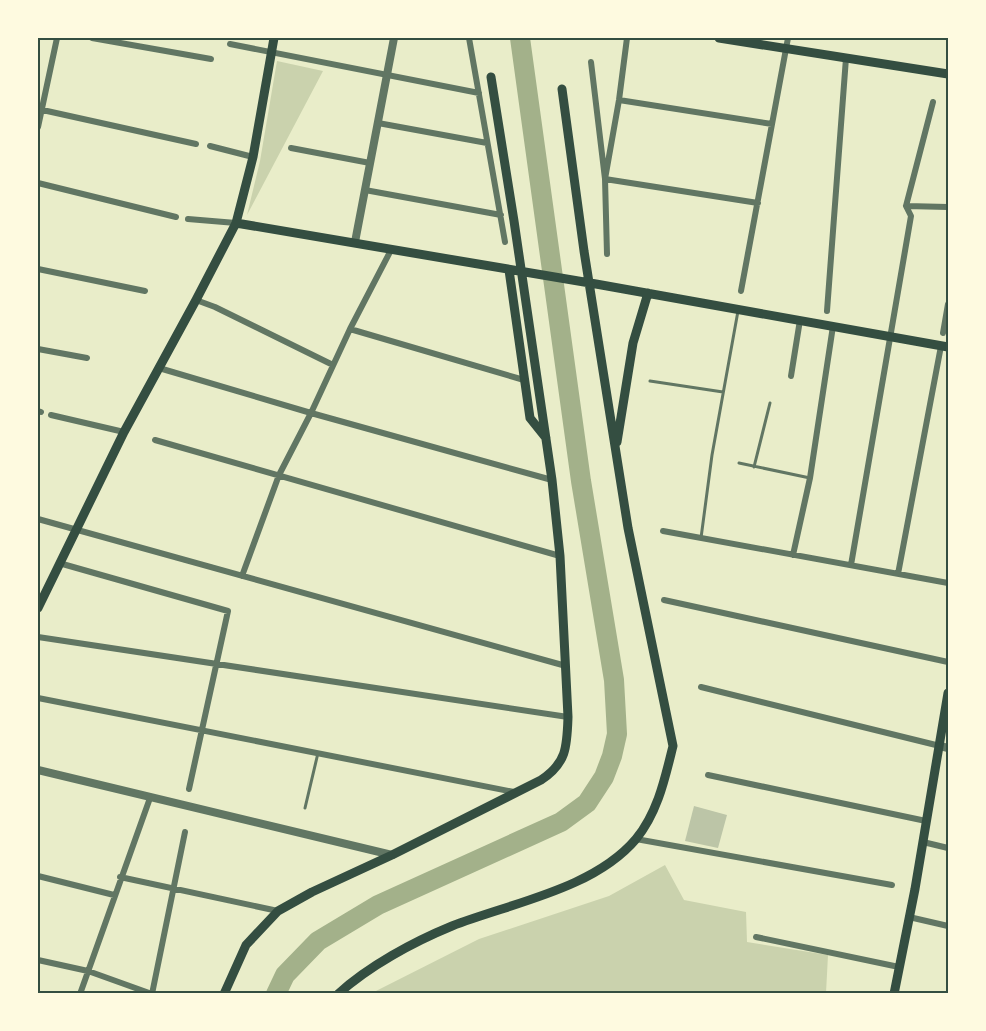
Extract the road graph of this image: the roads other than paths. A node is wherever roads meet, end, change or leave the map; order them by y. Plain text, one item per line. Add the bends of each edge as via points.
1 (57, 38) edge
2 (92, 38) edge
3 (274, 38) edge
4 (394, 38) edge
5 (469, 38) edge
6 (627, 38) edge
7 (719, 38) edge
8 (788, 38) edge
9 (230, 44) dead end
10 (787, 48) junction
11 (272, 53) junction
12 (846, 58) junction
13 (211, 59) dead end
14 (591, 62) dead end
15 (948, 74) edge
16 (387, 75) junction
17 (491, 77) dead end
18 (562, 89) dead end
19 (479, 93) junction
20 (619, 100) junction
21 (933, 102) dead end
22 (39, 109) edge
23 (378, 123) junction
24 (772, 124) junction
25 (38, 127) edge
26 (487, 143) junction
27 (196, 144) dead end
28 (210, 146) dead end
29 (291, 148) dead end
30 (253, 157) junction
31 (370, 163) junction
32 (605, 179) junction
33 (38, 183) edge
34 (365, 190) junction
35 (758, 203) junction
36 (906, 206) junction
37 (948, 207) edge
38 (501, 215) junction
39 (176, 217) dead end
40 (188, 219) dead end
41 (236, 224) junction
42 (355, 242) junction
43 (505, 242) dead end
44 (391, 250) junction
45 (607, 254) dead end
46 (38, 269) edge
47 (509, 270) junction
48 (145, 291) dead end
49 (741, 291) dead end
50 (648, 293) junction
51 (196, 300) junction
52 (948, 304) edge
53 (738, 309) junction
54 (827, 311) dead end
55 (800, 320) junction
56 (833, 326) junction
57 (350, 329) junction
58 (943, 333) dead end
59 (890, 337) junction
60 (945, 346) edge
61 (38, 348) edge
62 (87, 358) dead end
63 (333, 365) junction
64 (159, 368) junction
65 (791, 376) dead end
66 (524, 380) junction
67 (650, 381) dead end
68 (723, 392) junction
69 (770, 403) dead end
70 (311, 413) junction
71 (51, 415) dead end
72 (124, 432) junction
73 (546, 439) junction
74 (155, 440) dead end
75 (616, 450) junction
76 (739, 463) dead end
77 (754, 467) junction
78 (279, 475) junction
79 (810, 478) junction
80 (552, 480) junction
81 (38, 519) edge
82 (75, 530) junction
83 (663, 531) dead end
84 (701, 538) junction
85 (793, 555) junction
86 (560, 556) junction
87 (59, 563) junction
88 (851, 565) junction
89 (898, 574) junction
90 (242, 576) junction
91 (948, 583) edge
92 (664, 600) dead end
93 (38, 608) edge
94 (38, 637) edge
95 (948, 662) edge
96 (217, 664) junction
97 (566, 666) junction
98 (701, 687) dead end
99 (948, 693) edge
100 (38, 698) edge
101 (568, 717) junction
102 (202, 730) junction
103 (944, 747) edge
104 (318, 753) junction
105 (38, 770) edge
106 (708, 775) dead end
107 (189, 789) dead end
108 (514, 792) junction
109 (150, 798) junction
110 (305, 808) dead end
111 (926, 821) junction
112 (185, 832) dead end
113 (636, 839) junction
114 (923, 842) junction
115 (948, 848) edge
116 (392, 855) junction
117 (38, 876) edge
118 (120, 877) junction
119 (892, 885) dead end
120 (173, 889) junction
121 (114, 895) junction
122 (278, 911) junction
123 (909, 917) junction
124 (948, 926) edge
125 (756, 938) dead end
126 (38, 960) edge
127 (899, 967) junction
128 (88, 971) junction
129 (80, 993) edge
130 (152, 993) edge
131 (224, 993) edge
132 (338, 993) edge
133 (894, 993) edge

1 - 22 street
2 - 13 street
3 - 11 main road
4 - 16 street
5 - 19 street
6 - 20 street
7 - 10 main road
8 - 10 street
9 - 11 street
10 - 12 main road
10 - 24 street
11 - 16 street
11 - 30 main road
12 - 15 main road
12 - 54 street
14 - 32 street
16 - 19 street
16 - 23 street
17 - 73 main road
18 - 75 main road
19 - 26 street
20 - 24 street
20 - 32 street
21 - 36 street
22 - 25 street
22 - 27 street
23 - 26 street
23 - 31 street
24 - 35 street
26 - 38 street
28 - 30 street
29 - 31 street
30 - 41 main road
31 - 34 street
32 - 35 street
32 - 45 street
33 - 39 street
34 - 38 street
34 - 42 street
35 - 49 street
36 - 37 street
36 - 59 street via 911,216
38 - 43 street
40 - 41 street
41 - 42 main road
41 - 51 main road
42 - 44 main road
44 - 47 main road
44 - 57 street
46 - 48 street
47 - 50 main road
47 - 66 main road
50 - 53 main road
50 - 75 main road via 633,343
51 - 63 street
51 - 64 main road
52 - 58 street
53 - 55 main road
53 - 68 lane
55 - 56 main road
55 - 65 street
56 - 59 main road
56 - 79 street
57 - 63 street
57 - 66 street
59 - 60 main road
59 - 88 street
60 - 89 street
61 - 62 street
63 - 70 street
64 - 70 street
64 - 72 main road
66 - 73 main road via 530,418
67 - 68 lane
68 - 84 lane
69 - 77 lane
70 - 78 street
70 - 80 street
71 - 72 street
72 - 82 main road
73 - 80 main road
74 - 78 street
75 - 113 main road via 673,746 653,813
76 - 77 lane
77 - 79 lane
78 - 86 street
78 - 90 street
79 - 85 street
80 - 86 main road
81 - 82 street
82 - 87 main road
82 - 90 street
83 - 84 street
84 - 85 street
85 - 88 street
86 - 97 main road
87 - 93 main road
87 - 96 street via 228,611
88 - 89 street
89 - 91 street
90 - 97 street
92 - 95 street
94 - 96 street
96 - 101 street
96 - 102 street
97 - 101 main road
98 - 103 street
99 - 103 main road
100 - 102 street
101 - 108 main road via 563,759 553,772
102 - 104 street
102 - 107 street
103 - 111 main road
104 - 108 street
104 - 110 lane
105 - 109 street
106 - 111 street
108 - 116 main road
109 - 116 street
109 - 118 street
111 - 114 main road
112 - 120 street
113 - 119 street
113 - 132 main road via 583,880 451,927 419,942
114 - 115 street
114 - 123 main road
116 - 122 main road
117 - 121 street
118 - 120 street
118 - 121 street
120 - 122 street
120 - 130 street
121 - 128 street
122 - 131 main road via 246,945
123 - 124 street
123 - 127 main road
125 - 127 street
126 - 128 street
127 - 133 main road
128 - 129 street
128 - 130 street

